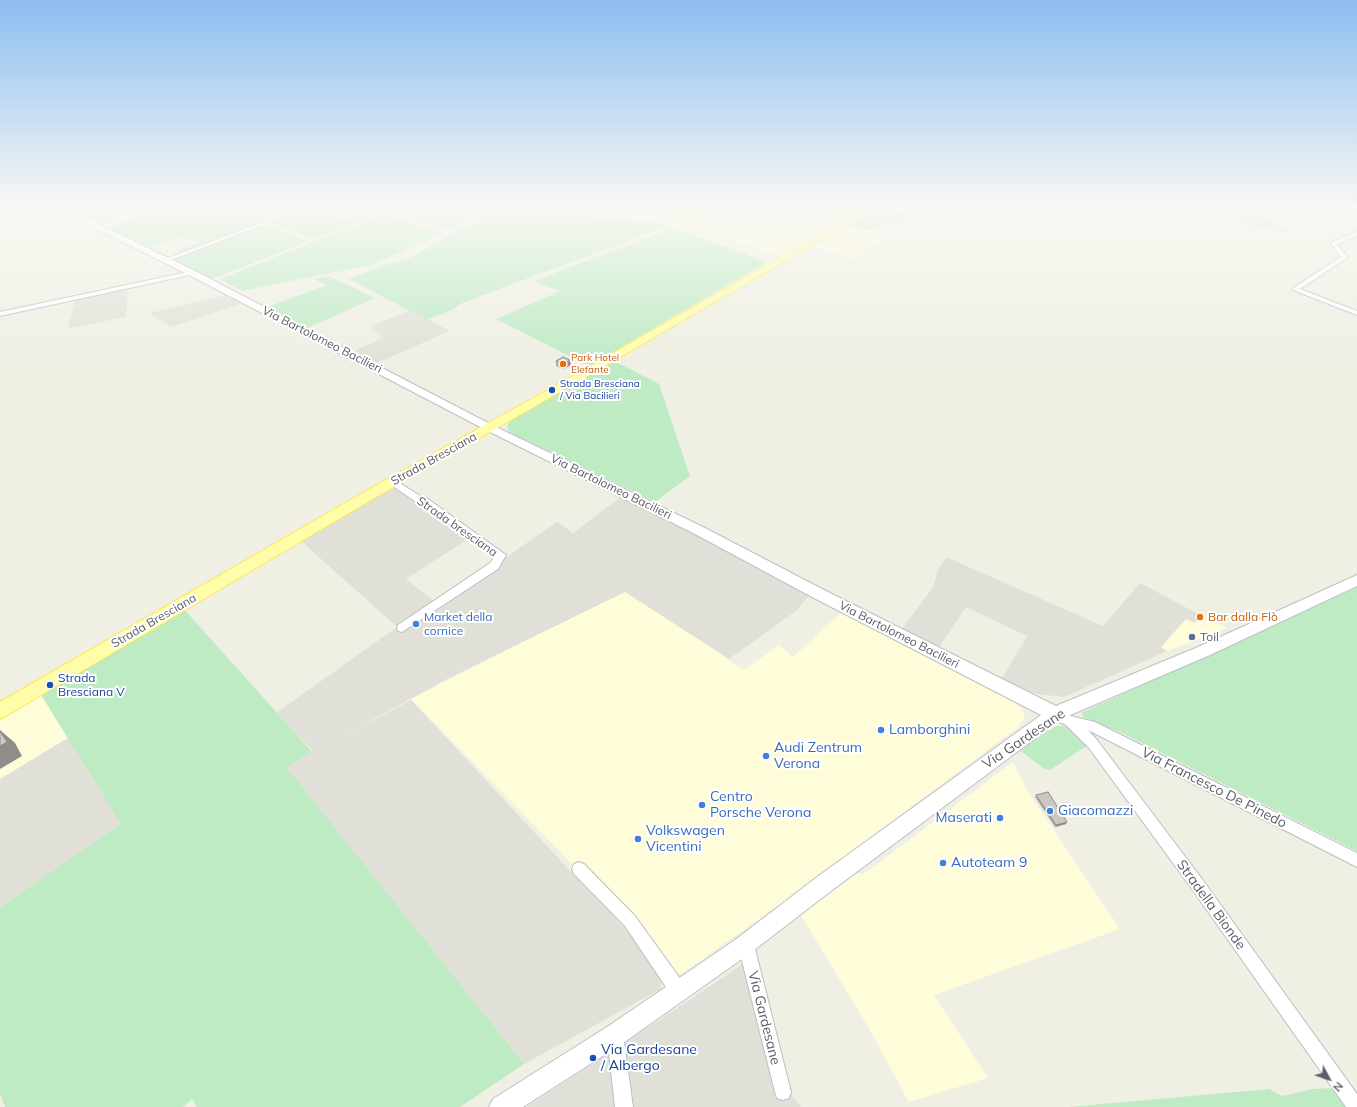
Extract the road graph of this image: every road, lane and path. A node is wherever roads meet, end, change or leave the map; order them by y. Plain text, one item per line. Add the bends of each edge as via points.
1 (167, 261) edge
2 (780, 261) edge
3 (1339, 261) edge
4 (192, 273) junction
5 (1357, 313) edge
6 (0, 314) edge
7 (490, 428) junction
8 (393, 482) junction
9 (1357, 580) edge
10 (402, 628) dead end
11 (0, 710) edge
12 (1063, 717) junction
13 (1357, 860) edge
14 (579, 869) dead end
15 (746, 945) junction
16 (678, 990) junction
17 (615, 1035) junction
18 (783, 1092) dead end
19 (501, 1107) edge
20 (624, 1107) edge
21 (1356, 1107) edge

1 - 4 street, Via Bartolomeo Bacilieri
2 - 7 main road, Strada Bresciana
3 - 5 street via 1295,289
4 - 6 street
4 - 7 street, Via Bartolomeo Bacilieri
7 - 8 main road, Strada Bresciana
7 - 12 street, Via Bartolomeo Bacilieri via 700,531 826,598
8 - 10 street, Strada bresciana via 419,500 425,501 501,556 494,566
8 - 11 main road, Strada Bresciana
9 - 12 street, Via Gardesane
12 - 13 street, Via Francesco De Pinedo via 1091,726
12 - 15 street, Via Gardesane via 824,884
12 - 21 street, Stradella Bionde via 1093,744 1197,884
14 - 16 street via 630,921
15 - 16 street, Via Gardesane
15 - 18 street, Via Gardesane
16 - 17 street, Via Gardesane
17 - 19 street, Via Gardesane
17 - 20 street

